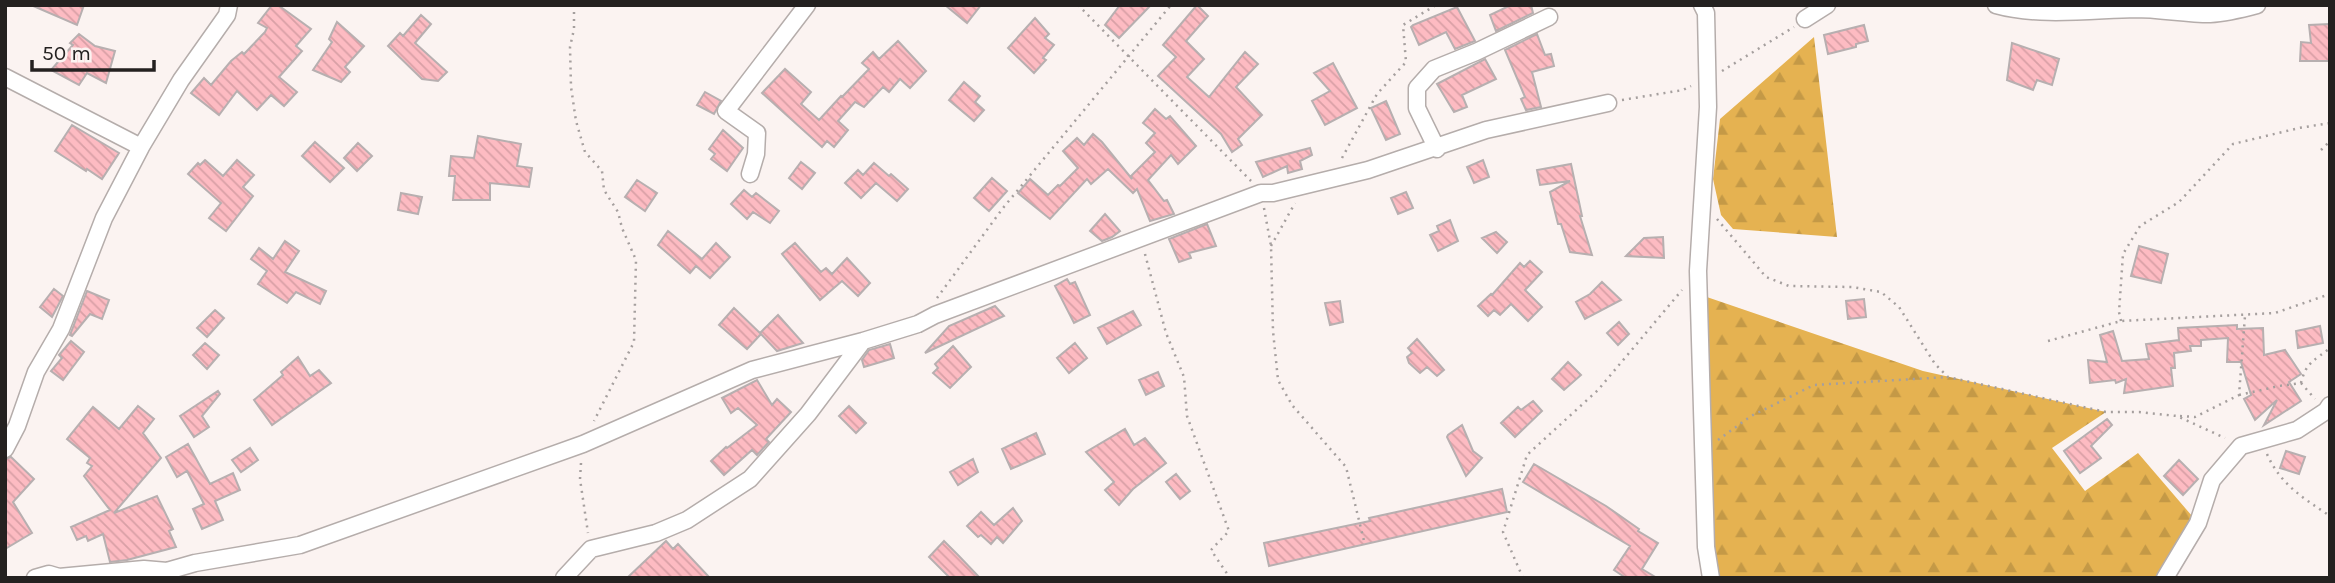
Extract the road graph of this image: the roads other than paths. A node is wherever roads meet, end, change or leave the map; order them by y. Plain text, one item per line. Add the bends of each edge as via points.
1 (229, 5) edge
2 (807, 5) edge
3 (1702, 5) edge
4 (1827, 5) edge
5 (1996, 5) edge
6 (2257, 5) edge
7 (1549, 17) dead end
8 (1805, 19) dead end
9 (5, 78) edge
10 (1608, 103) dead end
11 (141, 147) junction
12 (1437, 149) junction
13 (750, 173) dead end
14 (863, 341) junction
15 (2328, 408) edge
16 (8, 438) edge
17 (34, 578) edge
18 (564, 578) edge
19 (1711, 578) edge
20 (2165, 578) edge

1 - 11 street via 227,15
2 - 13 street via 726,111 757,133
3 - 19 street via 1706,13 1708,107 1698,271 1706,547
4 - 8 street
5 - 6 street via 2022,10 2210,13
7 - 12 street via 1434,69 1417,88 1417,108
9 - 11 street
10 - 12 street via 1486,130
11 - 16 street via 104,218 61,329 36,372
12 - 14 street via 1368,170 1261,193
14 - 17 street via 752,370 583,444 300,545 167,571
14 - 18 street via 808,414 750,479 687,520 656,533 591,548
15 - 20 street via 2297,430 2241,446 2212,480 2198,523

